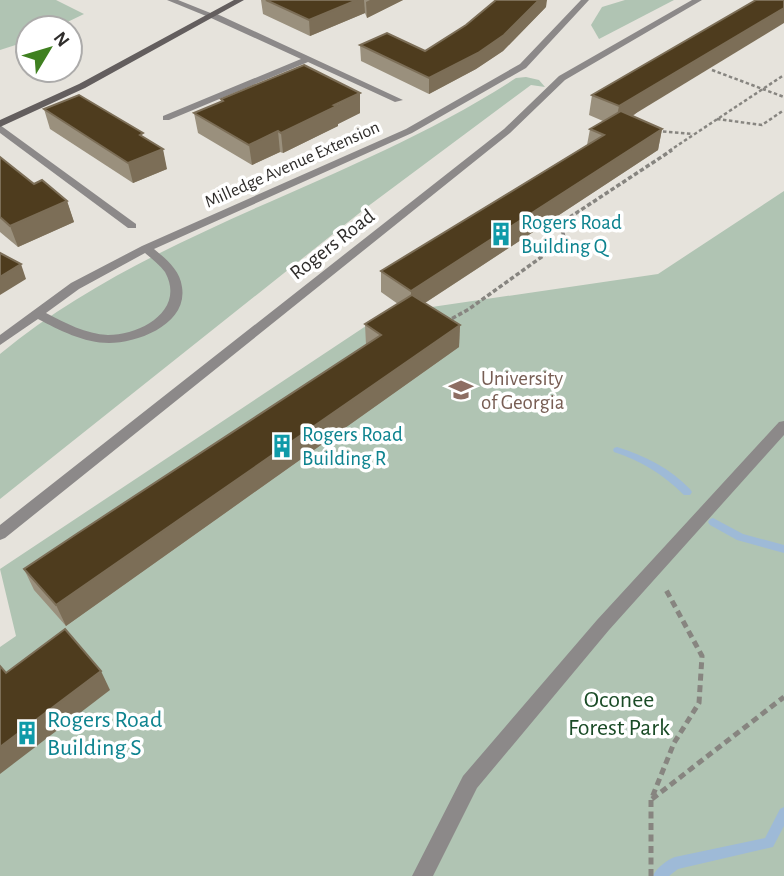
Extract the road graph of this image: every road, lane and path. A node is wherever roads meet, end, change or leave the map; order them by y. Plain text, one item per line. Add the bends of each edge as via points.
1 (171, 0) edge
2 (240, 0) edge
3 (584, 0) edge
4 (698, 0) edge
5 (214, 16) junction
6 (308, 59) junction
7 (712, 70) edge
8 (784, 75) edge
9 (762, 89) junction
10 (784, 97) edge
11 (398, 100) dead end
12 (784, 110) edge
13 (166, 118) dead end
14 (717, 119) junction
15 (0, 126) edge
16 (656, 131) edge
17 (694, 134) junction
18 (552, 222) edge
19 (558, 225) junction
20 (132, 226) dead end
21 (146, 248) junction
22 (37, 314) junction
23 (438, 325) edge
24 (0, 341) edge
25 (784, 426) edge
26 (0, 534) edge
27 (654, 569) junction
28 (784, 697) edge
29 (651, 800) junction
30 (422, 876) edge
31 (651, 876) edge

1 - 5 street
2 - 5 main road
3 - 21 street, Milledge Avenue Extension via 523,66 409,131
4 - 26 street, Rogers Road via 562,78 507,131
5 - 6 street
5 - 15 main road
6 - 11 street
6 - 13 street
7 - 9 path
8 - 9 path
9 - 10 path
9 - 14 path
12 - 14 path via 762,125
14 - 17 path
15 - 20 street
16 - 17 path
17 - 19 path
18 - 19 path
19 - 23 path via 565,238 561,243 469,309
21 - 22 street, Milledge Avenue Extension via 75,286
21 - 22 street via 170,271 177,292 174,306 148,331 105,339
22 - 24 street, Milledge Avenue Extension
25 - 27 street
27 - 29 path via 702,656 699,703 674,743
27 - 30 street via 470,782
28 - 29 path
29 - 31 path

